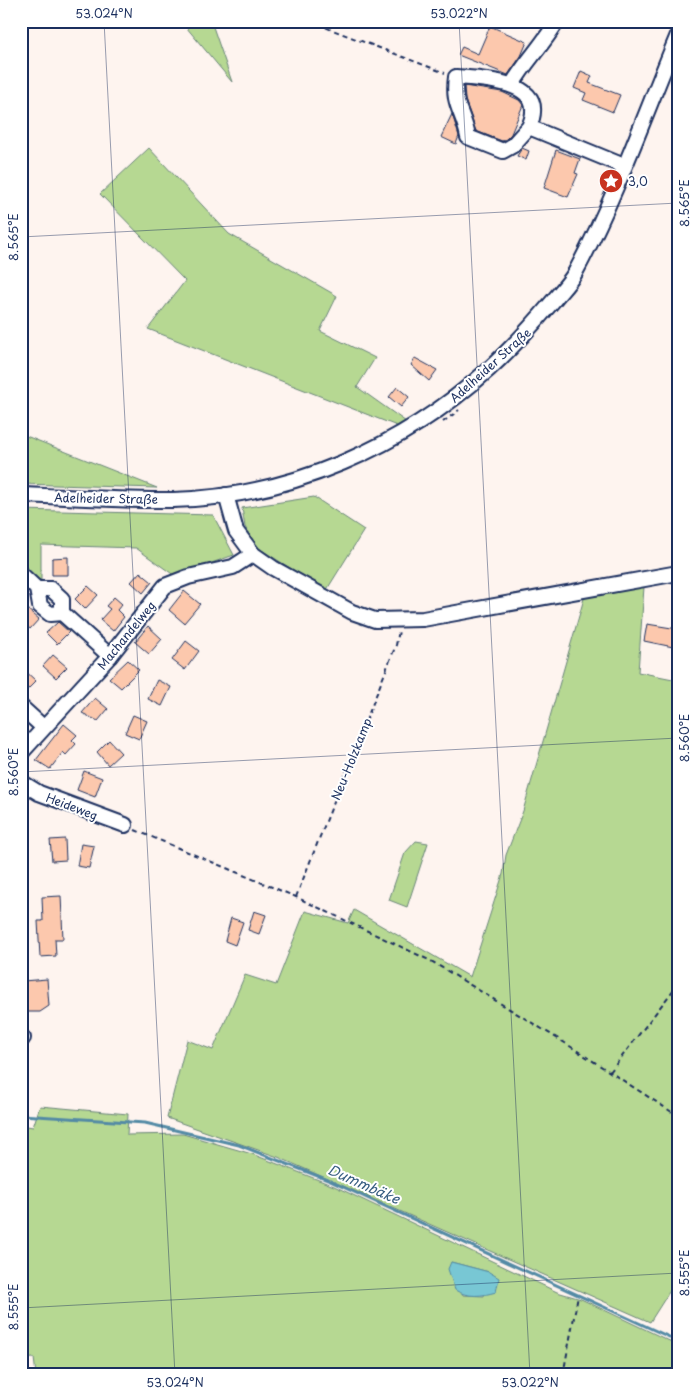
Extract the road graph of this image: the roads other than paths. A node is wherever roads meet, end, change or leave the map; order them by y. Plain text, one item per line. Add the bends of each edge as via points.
1 (557, 21) edge
2 (678, 34) edge
3 (512, 85) junction
4 (529, 127) junction
5 (624, 166) junction
6 (21, 495) edge
7 (226, 495) junction
8 (253, 554) junction
9 (678, 573) edge
10 (21, 574) edge
11 (110, 656) junction
12 (21, 707) edge
13 (43, 727) junction
14 (21, 753) edge
15 (21, 782) edge
16 (125, 825) road end

1 - 3 street
2 - 5 street, Adelheider Straße
3 - 4 street via 529,97 534,110
3 - 4 street via 456,77 456,106 465,121 468,137 503,151
4 - 5 street
5 - 7 street, Adelheider Straße via 574,275 522,339 460,396 394,438 336,466 283,484
6 - 7 street, Adelheider Straße via 174,500
7 - 8 street via 236,531
8 - 9 street via 352,612 374,620 424,619
8 - 11 street, Machandelweg via 233,567 165,586
10 - 11 street via 37,589 51,589 62,600 62,613
11 - 13 street, Machandelweg
12 - 13 street
13 - 14 street, Machandelweg
15 - 16 street, Heideweg via 39,793

